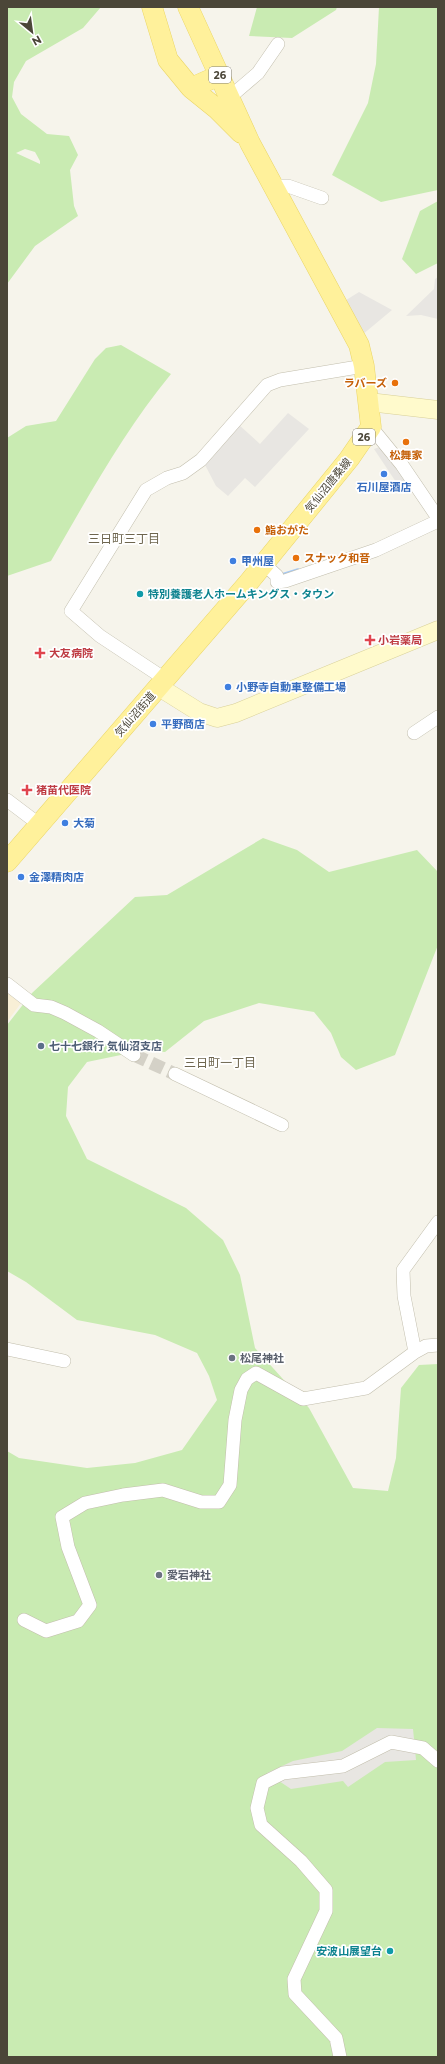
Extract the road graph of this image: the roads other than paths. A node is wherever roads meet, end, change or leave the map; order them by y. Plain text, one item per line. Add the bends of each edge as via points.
1 (152, 7) edge
2 (188, 7) edge
3 (278, 44) dead end
4 (220, 75) junction
5 (191, 88) junction
6 (230, 97) junction
7 (250, 143) junction
8 (274, 186) junction
9 (322, 198) dead end
10 (364, 366) junction
11 (369, 402) junction
12 (438, 410) edge
13 (371, 427) junction
14 (436, 516) edge
15 (264, 564) junction
16 (438, 630) edge
17 (162, 683) junction
18 (438, 717) edge
19 (414, 733) dead end
20 (7, 800) edge
21 (40, 825) junction
22 (7, 862) edge
23 (7, 984) edge
24 (134, 1056) tunnel mouth
25 (175, 1074) tunnel mouth
26 (282, 1125) dead end
27 (438, 1222) edge
28 (438, 1345) edge
29 (7, 1349) edge
30 (415, 1352) junction
31 (64, 1361) dead end
32 (24, 1620) dead end
33 (438, 1761) edge
34 (340, 2057) edge

1 - 5 main road, 26 via 168,60
2 - 4 main road, 26
3 - 6 street via 258,73
4 - 5 main road, 26
4 - 6 main road, 26
5 - 7 main road, 26 via 217,109
6 - 7 main road, 26
7 - 8 main road, 26
8 - 9 street via 288,186
8 - 10 main road, 26 via 359,345
10 - 11 main road, 26
10 - 17 street via 280,380 267,385 201,460 183,473 167,478 146,490 130,514 71,611
11 - 12 street
11 - 13 main road, 26
13 - 14 street via 402,465
13 - 15 main road, 気仙沼唐桑線 / 26 via 349,459
14 - 15 street via 376,550 285,581 277,582 277,576
15 - 17 main road, 気仙沼唐桑線 / 26
16 - 17 street, 気仙沼街道 via 236,713 217,718 199,712
17 - 21 main road, 気仙沼街道 / 26
18 - 19 street
20 - 21 street
21 - 22 main road, 気仙沼街道 / 26
23 - 24 street via 34,1005 51,1007 65,1013 98,1031
25 - 26 street
27 - 30 street via 403,1270 404,1296
28 - 30 street via 426,1346
29 - 31 street
30 - 32 street via 366,1388 303,1399 256,1373 246,1379 235,1420 230,1485 220,1502 201,1502 163,1490 123,1494 85,1503 62,1517 68,1547 90,1605 78,1620 46,1631
33 - 34 street via 423,1748 391,1742 343,1766 283,1773 262,1783 257,1808 261,1824 301,1861 326,1890 326,1911 294,1979 295,1994 336,2038

